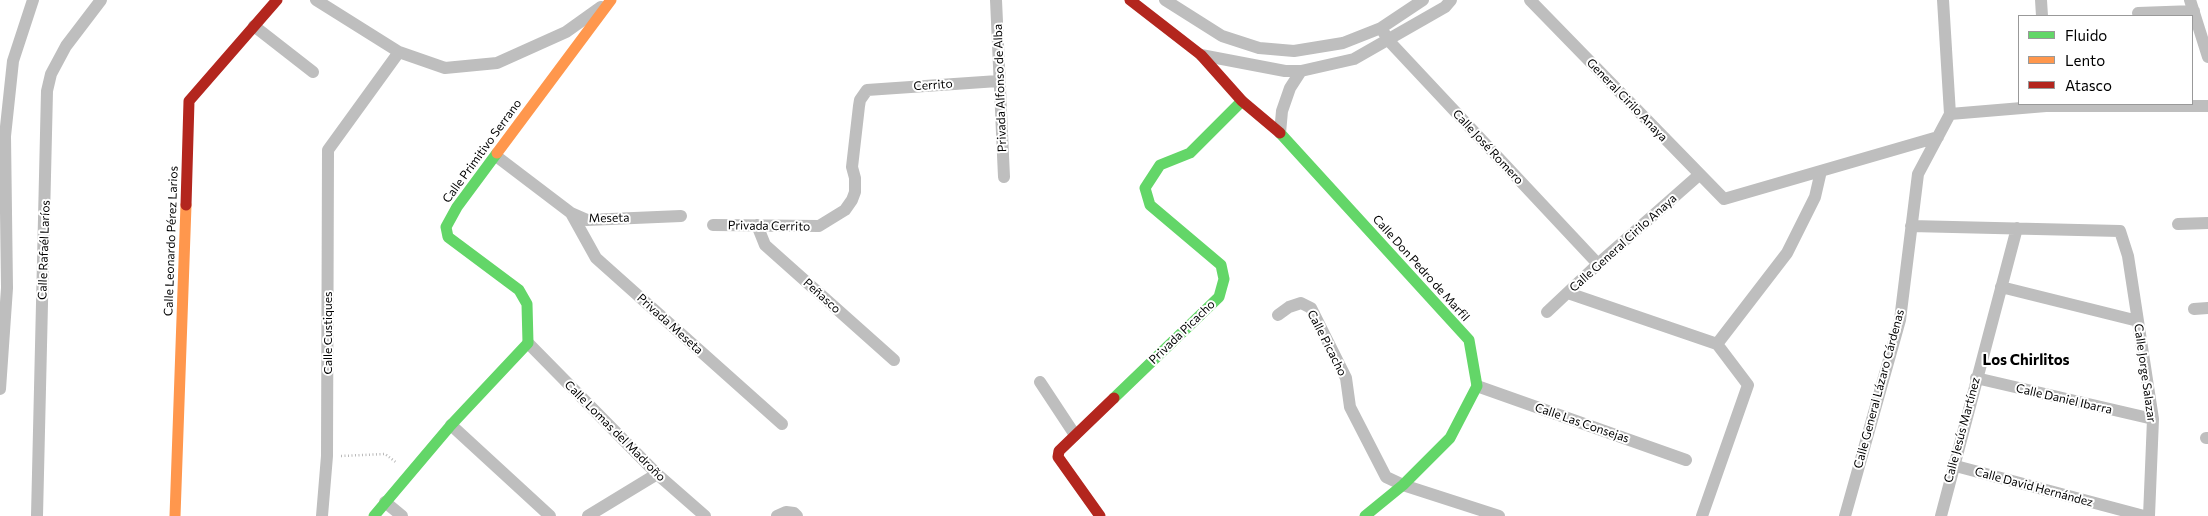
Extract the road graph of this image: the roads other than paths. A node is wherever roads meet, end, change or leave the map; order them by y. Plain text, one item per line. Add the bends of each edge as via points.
1 (33, 0) edge
2 (101, 0) edge
3 (277, 0) edge
4 (316, 0) edge
5 (611, 0) edge
6 (996, 0) edge
7 (1130, 0) edge
8 (1165, 0) edge
9 (1423, 0) edge
10 (1450, 0) edge
11 (1530, 0) edge
12 (1943, 0) edge
13 (2042, 0) edge
14 (2192, 6) edge
15 (2138, 13) dead end
16 (2042, 15) edge
17 (254, 26) junction
18 (1381, 28) junction
19 (1389, 41) junction
20 (399, 52) junction
21 (1201, 54) junction
22 (2208, 57) edge
23 (1301, 71) junction
24 (313, 72) dead end
25 (998, 81) junction
26 (867, 90) joint
27 (1242, 101) junction
28 (2046, 105) edge
29 (2208, 106) edge
30 (1950, 114) junction
31 (1280, 133) junction
32 (2, 136) edge
33 (1938, 136) junction
34 (496, 156) junction
35 (1821, 171) junction
36 (1699, 175) junction
37 (1004, 177) dead end
38 (571, 213) junction
39 (682, 216) dead end
40 (2208, 223) edge
41 (2178, 224) dead end
42 (713, 225) dead end
43 (757, 225) junction
44 (1911, 226) junction
45 (2016, 228) junction
46 (1598, 264) junction
47 (2001, 287) junction
48 (4, 289) edge
49 (1568, 293) junction
50 (2208, 308) edge
51 (2194, 309) dead end
52 (1547, 312) dead end
53 (1278, 315) dead end
54 (2138, 321) junction
55 (528, 343) junction
56 (1717, 344) junction
57 (894, 360) dead end
58 (1976, 378) junction
59 (1040, 382) dead end
60 (1477, 386) junction
61 (0, 389) edge
62 (2153, 419) junction
63 (782, 424) dead end
64 (451, 425) junction
65 (1075, 435) junction
66 (1686, 460) dead end
67 (1952, 465) junction
68 (657, 474) junction
69 (1403, 484) junction
70 (385, 502) junction
71 (795, 515) edge
72 (36, 516) edge
73 (175, 516) edge
74 (322, 516) edge
75 (374, 516) edge
76 (402, 516) edge
77 (550, 516) edge
78 (588, 516) edge
79 (704, 516) edge
80 (777, 516) edge
81 (1100, 516) edge
82 (1365, 516) edge
83 (1499, 516) edge
84 (1702, 516) edge
85 (1845, 516) edge
86 (1940, 516) edge
87 (2144, 516) edge
88 (2149, 516) edge

1 - 32 street via 13,61
2 - 72 street, Calle Rafaél Laríos via 66,46 51,74 47,91
3 - 17 street, Calle Leonardo Pérez Larios
4 - 20 street
5 - 20 street via 566,32 497,63 445,68
5 - 34 street, Calle Primitivo Serrano
6 - 25 street, Privada Alfonso de Alba
7 - 21 street, Calle Don Pedro de Marfil
8 - 18 street via 1222,36 1259,48 1294,51 1343,43
9 - 18 street
10 - 19 street via 1445,7
11 - 36 street, General Cirilo Anaya
12 - 30 street
13 - 16 street
14 - 15 street
14 - 22 street
17 - 24 street
17 - 73 street, Calle Leonardo Pérez Larios via 190,100
18 - 19 street, Calle José Romero
19 - 23 street via 1354,59
19 - 46 street, Calle José Romero
20 - 74 street, Calle Custiques via 328,150 328,456
21 - 23 street via 1285,72
21 - 27 street, Calle Don Pedro de Marfil
23 - 31 street via 1282,110
25 - 26 street, Cerrito
25 - 37 street, Privada Alfonso de Alba
26 - 43 street, Privada Cerrito via 860,100 858,114 852,167 855,192 845,210 819,226
27 - 31 street, Calle Don Pedro de Marfil
27 - 65 street, Privada Picacho via 1190,153 1160,165 1145,188 1150,204 1221,265 1224,279 1219,297
28 - 29 street
28 - 30 street
30 - 33 street, Calle General Lázaro Cárdenas
31 - 60 street, Calle Don Pedro de Marfil via 1469,340
32 - 48 street
33 - 35 street
33 - 44 street, Calle General Lázaro Cárdenas via 1918,174
34 - 38 street, Meseta
34 - 55 street, Calle Primitivo Serrano via 457,206 446,227 448,237 519,290 527,304
35 - 36 street, General Cirilo Anaya via 1724,199
35 - 56 street via 1815,197 1787,253
36 - 46 street, Calle General Cirilo Anaya
38 - 39 street, Meseta via 587,220
38 - 63 street, Privada Meseta via 596,258
40 - 41 street
42 - 43 street, Privada Cerrito
43 - 57 street, Peñasco via 765,245
44 - 45 street
44 - 85 street, Calle General Lázaro Cárdenas via 1900,320
45 - 47 street, Calle Jesús Martínez
45 - 54 street, Calle Jorge Salazar via 2120,231 2128,256
46 - 49 street, Calle General Cirilo Anaya
47 - 54 street
47 - 58 street, Calle Jesús Martínez
48 - 61 street
49 - 52 street, Calle General Cirilo Anaya
49 - 56 street
50 - 51 street
53 - 69 street, Calle Picacho via 1301,303 1312,308 1346,378 1350,407 1386,476
54 - 62 street, Calle Jorge Salazar
55 - 64 street
55 - 68 street, Calle Lomas del Madroño
56 - 84 street via 1748,385
58 - 62 street, Calle Daniel Ibarra
58 - 67 street, Calle Jesús Martínez
59 - 65 street
60 - 66 street, Calle Las Consejas
60 - 69 street via 1450,438
62 - 88 street, Calle Jorge Salazar
64 - 70 street
64 - 77 street
65 - 81 street, Privada Picacho via 1059,451 1058,457
67 - 86 street, Calle Jesús Martínez
67 - 87 street, Calle David Hernández
68 - 78 street
68 - 79 street, Calle Lomas del Madroño
69 - 82 street
69 - 83 street
70 - 75 street
70 - 76 street
71 - 80 street via 786,512

